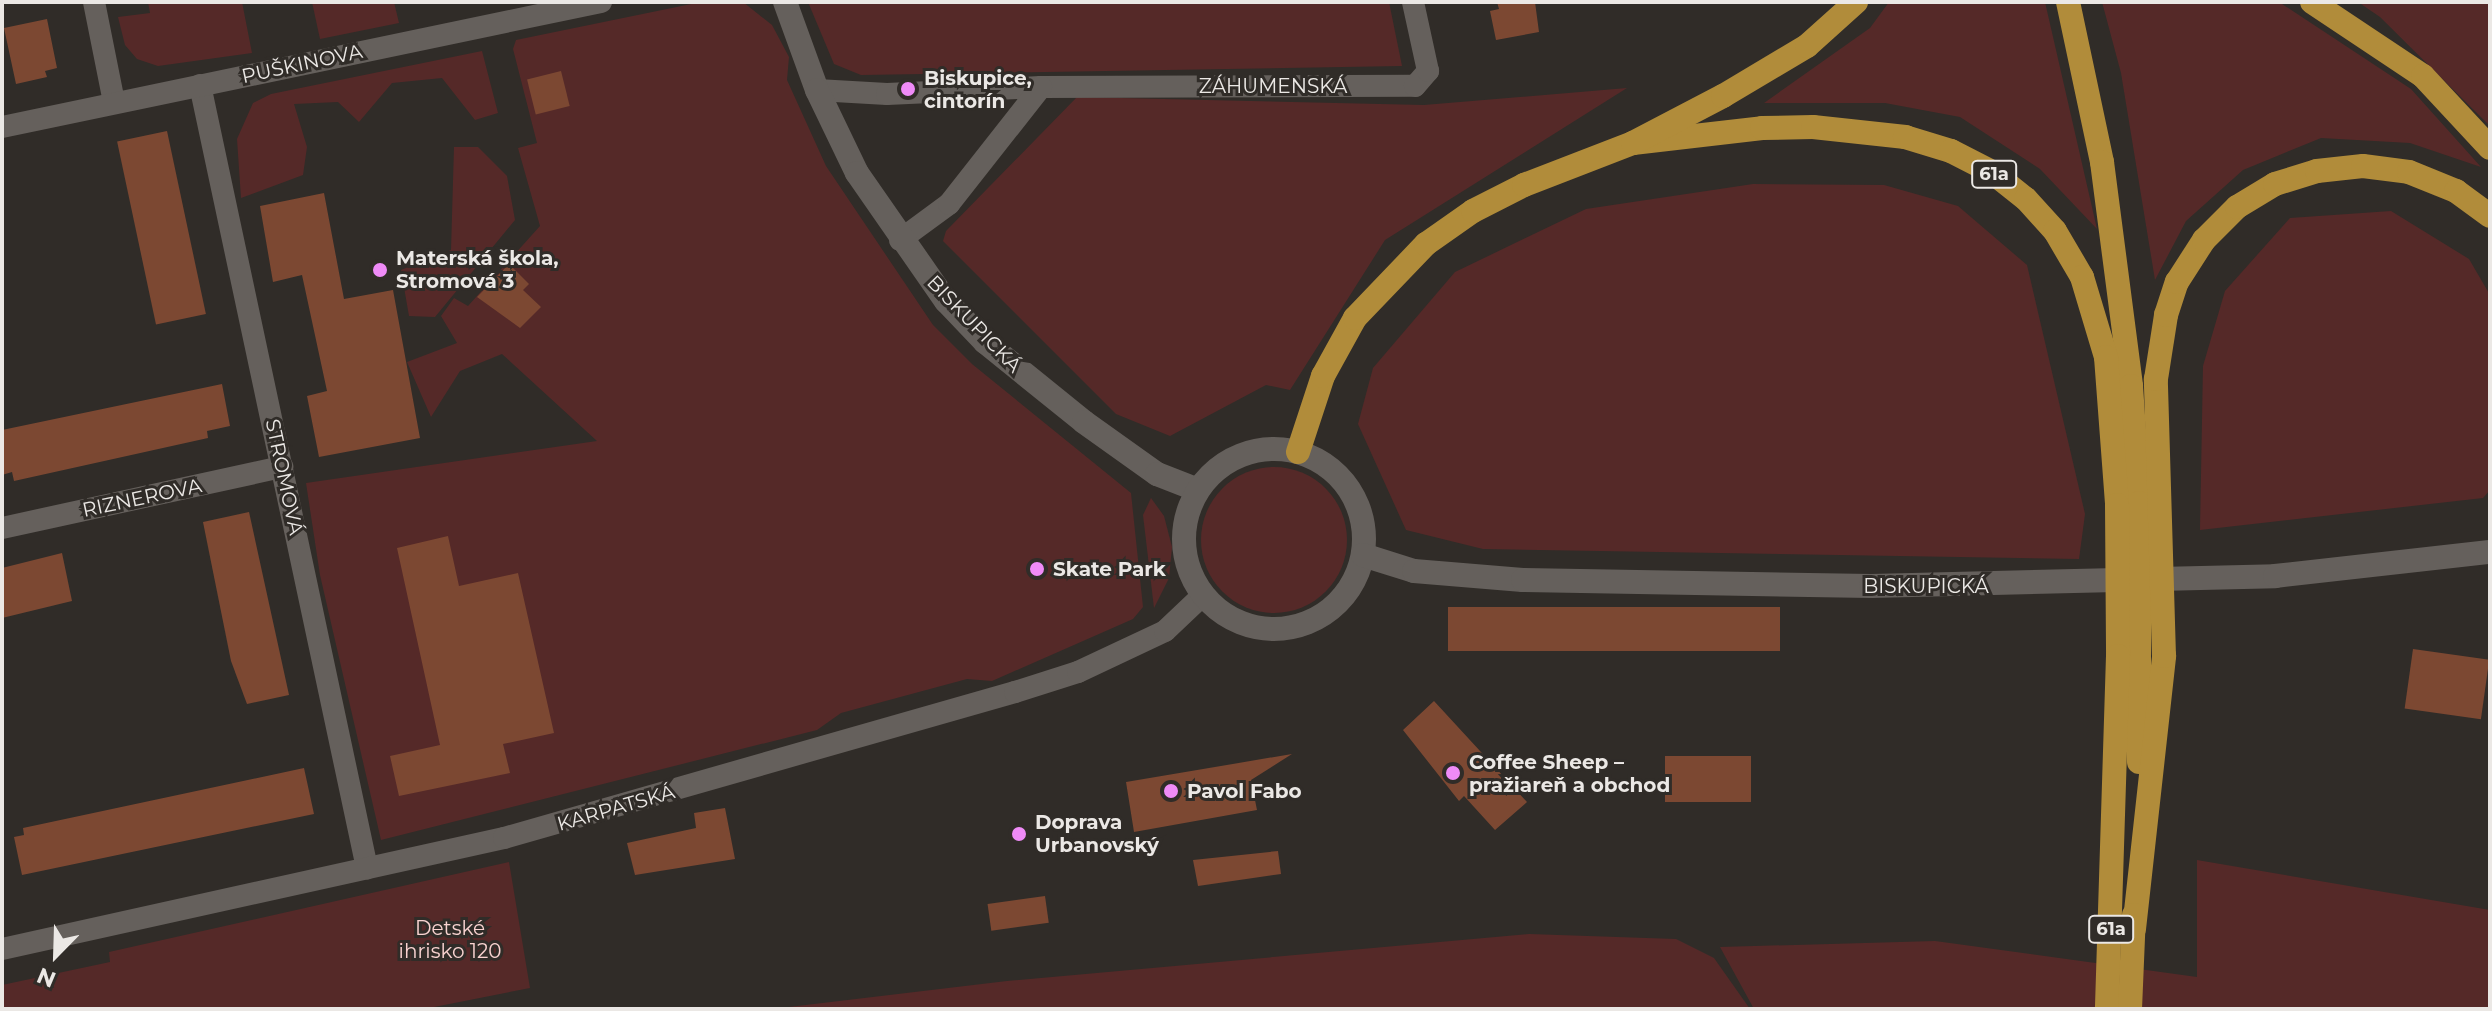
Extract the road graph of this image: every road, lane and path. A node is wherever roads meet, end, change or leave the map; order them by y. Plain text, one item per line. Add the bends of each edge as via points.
1 (94, 2) edge
2 (601, 2) edge
3 (785, 2) edge
4 (1413, 2) edge
5 (1856, 2) edge
6 (2068, 2) edge
7 (2312, 2) edge
8 (200, 85) junction
9 (1041, 87) junction
10 (817, 90) junction
11 (114, 102) junction
12 (2, 127) edge
13 (1633, 143) junction
14 (2490, 148) edge
15 (2490, 216) edge
16 (900, 240) junction
17 (1298, 452) junction
18 (282, 467) junction
19 (1198, 490) junction
20 (2139, 503) junction
21 (2, 528) edge
22 (2490, 552) edge
23 (1363, 555) junction
24 (1203, 595) junction
25 (2141, 656) junction
26 (2132, 850) junction
27 (367, 868) junction
28 (2, 949) edge
29 (2107, 1009) edge
30 (2130, 1009) edge

1 - 11 street
2 - 8 street, PUŠKINOVA
3 - 10 street, BISKUPICKÁ
4 - 9 street, ZÁHUMENSKÁ via 1428,71 1415,86
5 - 13 main road, 61a via 1807,46
6 - 20 main road, 61a via 2102,162 2119,277
7 - 14 main road via 2423,76
8 - 11 street, PUŠKINOVA
8 - 18 street, STROMOVÁ
9 - 10 street, ZÁHUMENSKÁ via 887,94
9 - 16 street via 949,204
10 - 16 street, BISKUPICKÁ via 857,173
11 - 12 street, PUŠKINOVA
13 - 17 main road, 61a via 1524,185 1473,211 1426,244 1355,318 1323,376
13 - 20 main road, 61a via 1762,128 1859,130 1951,151 1992,172 2055,231 2086,288
15 - 20 main road, 61a via 2456,191 2409,172 2363,166 2275,184 2237,207 2204,240 2177,282 2166,315
16 - 19 street, BISKUPICKÁ via 946,301 1021,373 1157,474
17 - 19 street via 1268,449 1236,457
17 - 23 street via 1330,468 1352,493 1363,523
18 - 21 street, RIZNEROVA
18 - 27 street, STROMOVÁ
19 - 24 street via 1184,535 1188,567
20 - 25 main road
20 - 25 main road, 61a
22 - 23 street, BISKUPICKÁ via 2275,576 1887,586 1523,580 1414,571
23 - 24 street via 1339,602 1292,628 1248,626 1219,611
24 - 27 street, KARPATSKÁ via 1165,631 1065,676 604,813
25 - 26 main road, 61a
26 - 29 main road, 61a
26 - 30 main road, 61a
27 - 28 street, KARPATSKÁ

